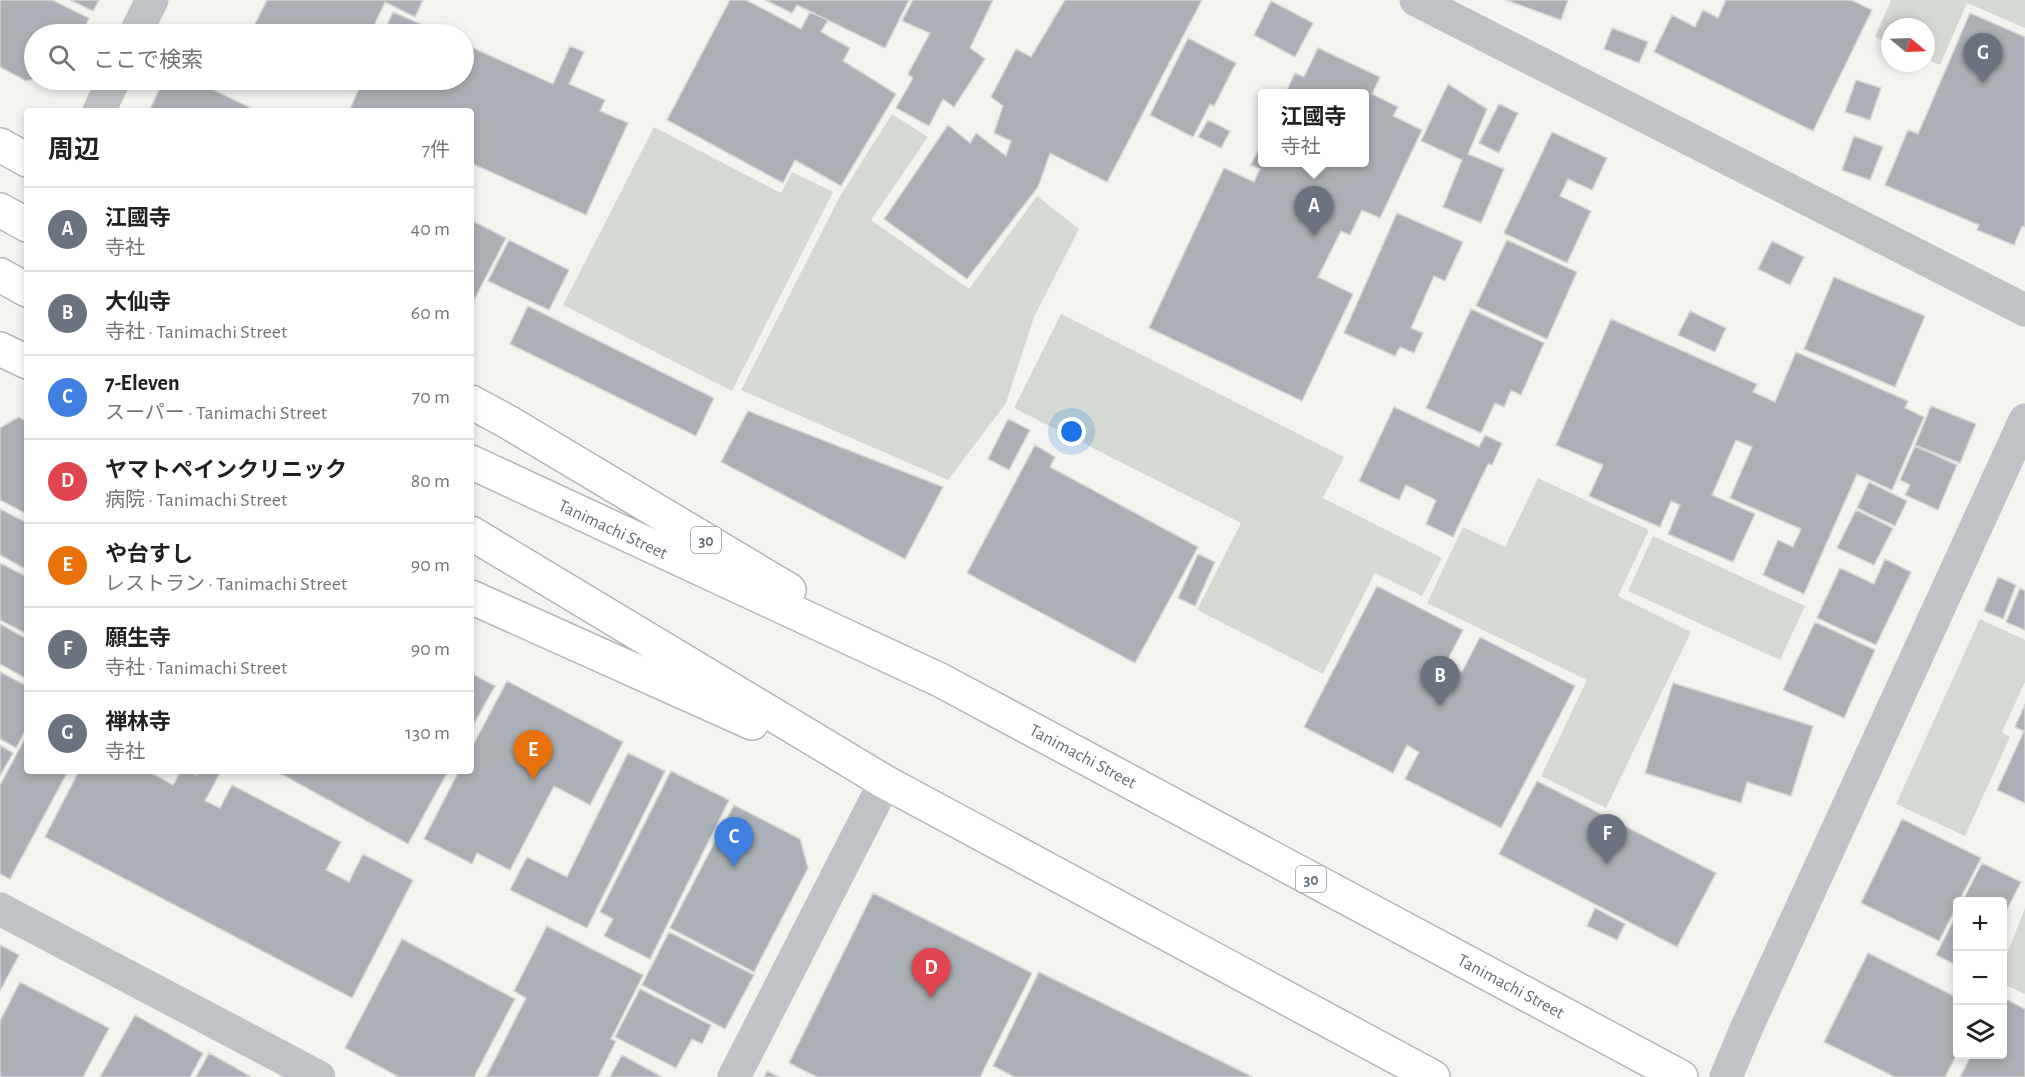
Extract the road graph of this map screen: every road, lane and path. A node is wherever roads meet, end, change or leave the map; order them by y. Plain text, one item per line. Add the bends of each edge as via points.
1 (152, 0) edge
2 (1416, 0) edge
3 (140, 24) edge
4 (109, 90) edge
5 (100, 108) edge
6 (0, 145) edge
7 (24, 158) edge
8 (0, 210) edge
9 (24, 223) edge
10 (0, 275) edge
11 (24, 288) edge
12 (2025, 310) edge
13 (0, 349) edge
14 (24, 361) edge
15 (474, 404) edge
16 (2025, 420) edge
17 (474, 463) edge
18 (474, 535) edge
19 (474, 598) edge
20 (940, 680) junction
21 (885, 782) junction
22 (0, 909) edge
23 (319, 1077) edge
24 (734, 1077) edge
25 (1433, 1077) edge
26 (1681, 1077) edge
27 (1726, 1077) edge

1 - 3 street
2 - 12 street
4 - 5 street
6 - 7 main road
8 - 9 main road
10 - 11 main road
13 - 14 main road
15 - 20 main road, 30
16 - 27 street
17 - 20 main road, Tanimachi Street / 30
18 - 21 main road
19 - 21 main road
20 - 26 main road, Tanimachi Street / 30
21 - 24 street
21 - 25 main road
22 - 23 street

